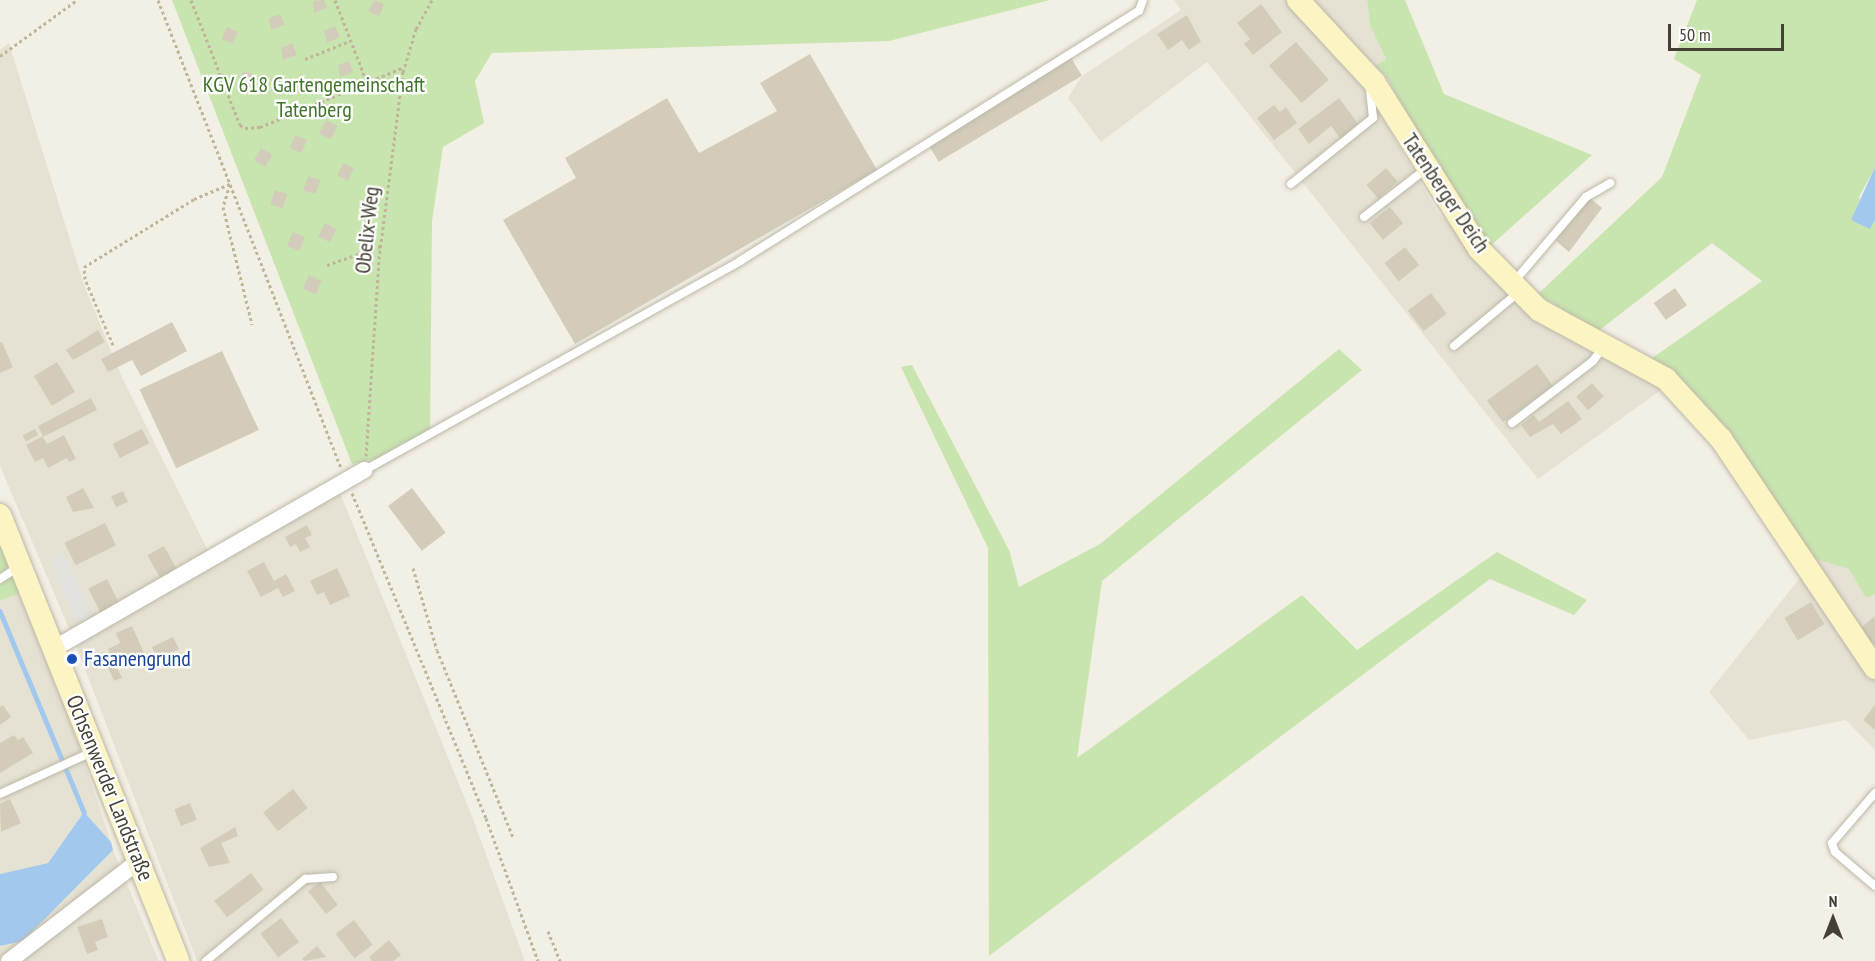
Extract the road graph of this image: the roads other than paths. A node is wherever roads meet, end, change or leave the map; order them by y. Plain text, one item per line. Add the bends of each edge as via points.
1 (1143, 0) edge
2 (1298, 0) edge
3 (1374, 82) junction
4 (1428, 167) junction
5 (1610, 183) dead end
6 (1291, 184) dead end
7 (1364, 217) dead end
8 (1517, 287) junction
9 (1604, 345) junction
10 (1454, 346) dead end
11 (1512, 423) dead end
12 (365, 470) joint
13 (0, 515) edge
14 (21, 566) junction
15 (0, 579) edge
16 (55, 648) junction
17 (1875, 668) edge
18 (96, 751) junction
19 (1875, 793) edge
20 (0, 794) edge
21 (140, 861) junction
22 (333, 877) dead end
23 (1875, 886) edge
24 (9, 961) edge
25 (178, 961) edge
26 (206, 961) edge

1 - 12 lane via 1139,10 740,261
2 - 3 street, Tatenberger Deich
3 - 4 street, Tatenberger Deich
3 - 6 lane via 1369,91 1373,118
4 - 7 lane
4 - 8 street, Tatenberger Deich via 1479,249
5 - 8 lane via 1586,197
8 - 9 street, Tatenberger Deich via 1539,310
8 - 10 lane
9 - 11 lane via 1593,361
9 - 17 street, Tatenberger Deich via 1666,379 1721,439
12 - 16 street
13 - 14 street, Ochsenwerder Landstraße
14 - 15 lane
14 - 16 street, Ochsenwerder Landstraße
16 - 18 street, Ochsenwerder Landstraße
18 - 20 lane
18 - 21 street, Ochsenwerder Landstraße
19 - 23 lane via 1832,843 1835,852
21 - 24 street
21 - 25 street, Ochsenwerder Landstraße
22 - 26 lane via 305,879

